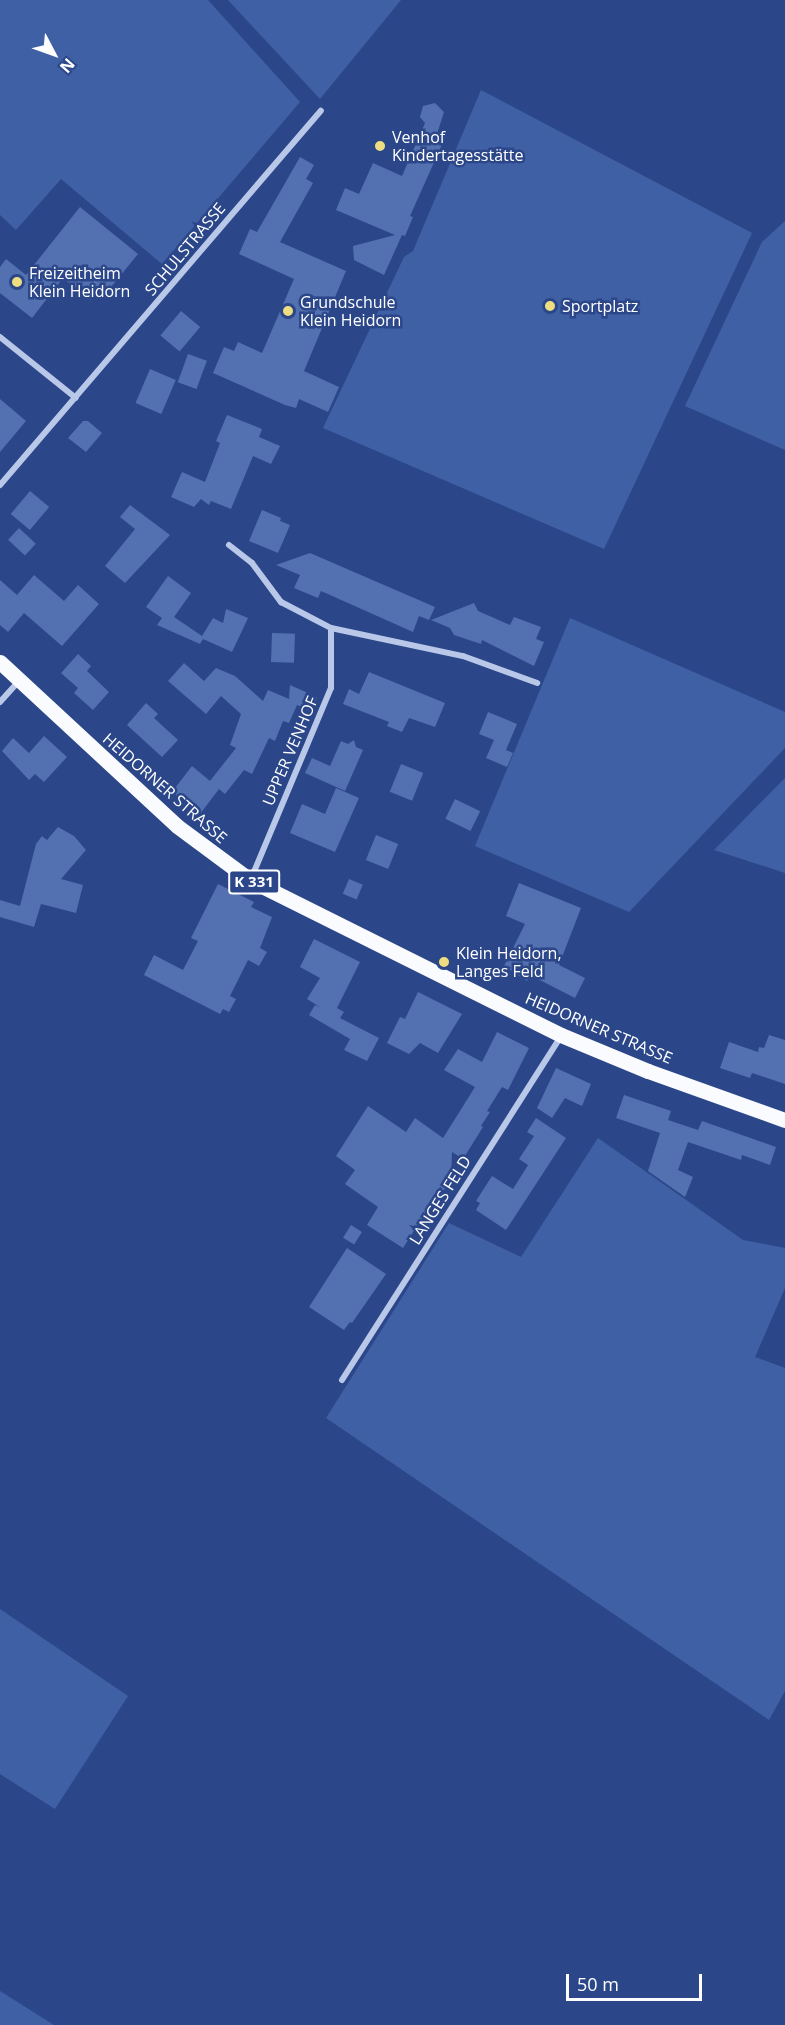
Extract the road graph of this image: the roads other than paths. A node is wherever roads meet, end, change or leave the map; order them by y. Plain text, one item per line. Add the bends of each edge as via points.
1 (321, 111) dead end
2 (0, 337) edge
3 (76, 398) junction
4 (0, 485) edge
5 (229, 545) dead end
6 (331, 628) junction
7 (0, 662) edge
8 (19, 681) junction
9 (537, 683) dead end
10 (0, 702) edge
11 (250, 880) junction
12 (561, 1035) junction
13 (785, 1120) edge
14 (342, 1380) dead end

1 - 3 street, SCHULSTRASSE
2 - 3 street
3 - 4 street, SCHULSTRASSE
5 - 6 street via 252,562 281,602
6 - 9 street via 463,656
6 - 11 street, UPPER VENHOF via 331,688
7 - 8 main road, HEIDORNER STRASSE / K 331
8 - 10 street
8 - 11 main road, HEIDORNER STRASSE / K 331 via 177,826
11 - 12 main road, HEIDORNER STRASSE / K 331
12 - 13 main road, HEIDORNER STRASSE / K 331
12 - 14 street, LANGES FELD

